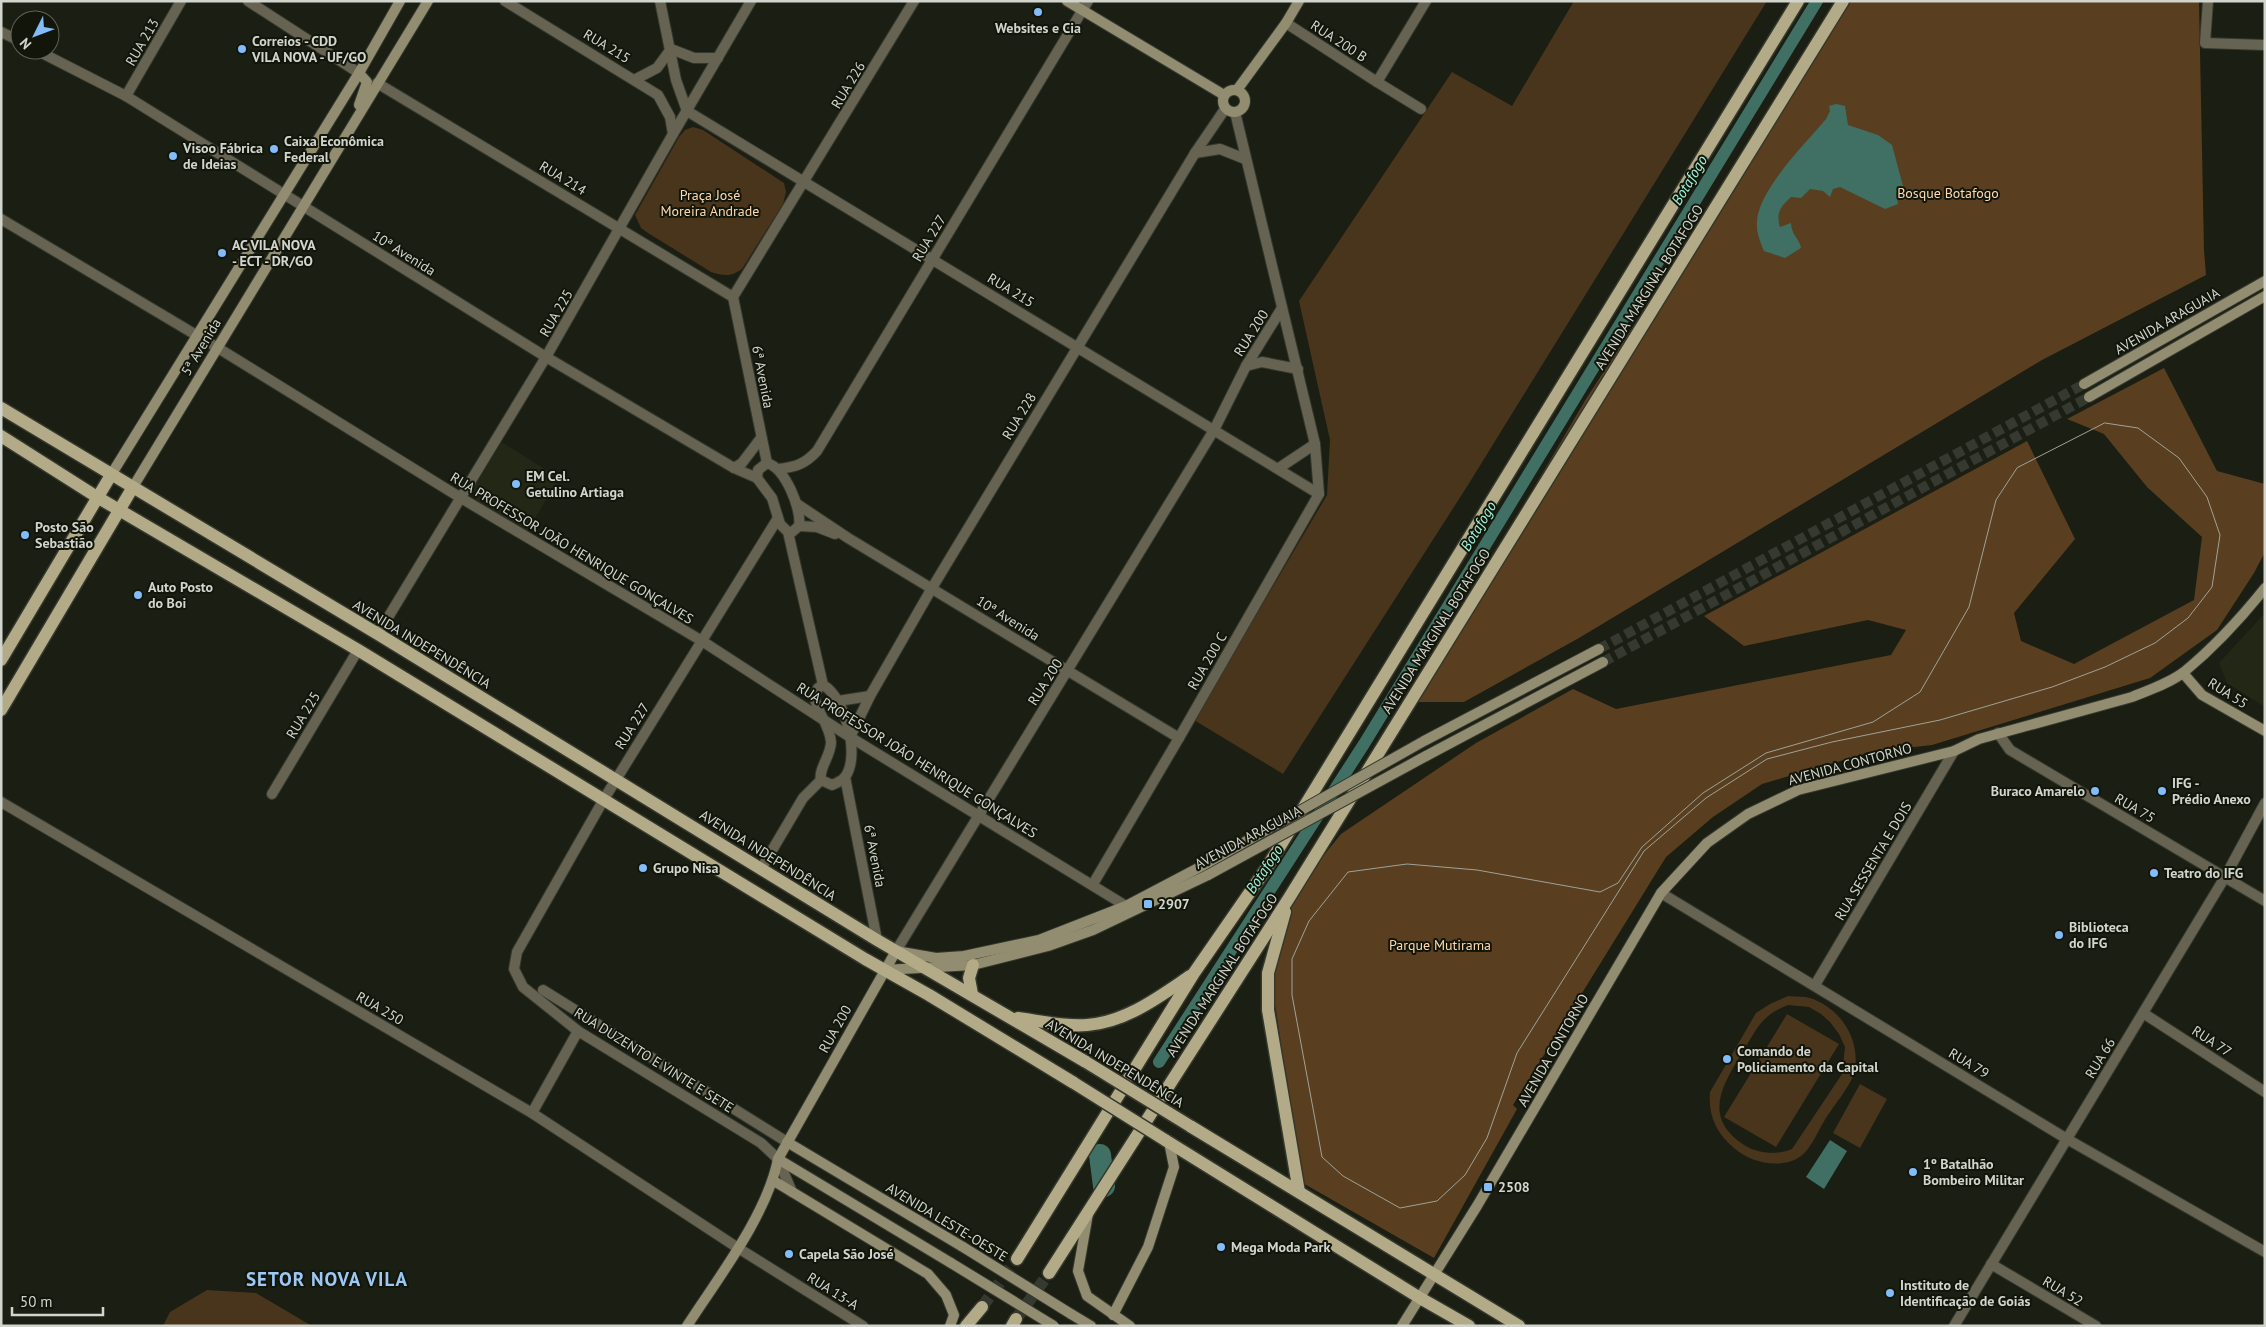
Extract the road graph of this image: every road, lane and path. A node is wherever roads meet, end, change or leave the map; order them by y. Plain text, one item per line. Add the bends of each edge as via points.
1 (181, 1) edge
2 (248, 1) edge
3 (400, 1) edge
4 (428, 1) edge
5 (505, 1) edge
6 (660, 1) edge
7 (751, 1) edge
8 (914, 1) edge
9 (1067, 1) edge
10 (1299, 1) edge
11 (1426, 1) edge
12 (1798, 1) edge
13 (1843, 1) edge
14 (2208, 1) edge
15 (1085, 6) edge
16 (1286, 23) junction
17 (2265, 45) edge
18 (671, 49) junction
19 (718, 58) junction
20 (56, 60) edge
21 (359, 73) junction
22 (636, 79) junction
23 (1377, 82) junction
24 (377, 83) junction
25 (1237, 90) junction
26 (1224, 94) junction
27 (126, 96) junction
28 (1422, 109) dead end
29 (1230, 110) junction
30 (687, 111) junction
31 (353, 123) junction
32 (673, 134) junction
33 (1195, 153) junction
34 (1245, 159) junction
35 (791, 173) junction
36 (805, 182) junction
37 (284, 195) junction
38 (795, 198) junction
39 (304, 207) junction
40 (630, 212) junction
41 (1, 219) edge
42 (621, 228) junction
43 (635, 236) junction
44 (933, 259) junction
45 (2265, 281) edge
46 (2265, 296) edge
47 (733, 297) junction
48 (1282, 308) junction
49 (197, 335) junction
50 (1077, 346) junction
51 (218, 348) junction
52 (546, 357) junction
53 (1246, 366) junction
54 (1298, 369) junction
55 (2084, 384) tunnel mouth
56 (2089, 397) tunnel mouth
57 (1, 408) edge
58 (1214, 430) junction
59 (1, 436) edge
60 (761, 438) junction
61 (1315, 444) junction
62 (767, 463) junction
63 (734, 468) junction
64 (1280, 468) junction
65 (778, 469) junction
66 (111, 475) junction
67 (757, 478) junction
68 (133, 487) junction
69 (1319, 494) junction
70 (97, 497) junction
71 (461, 498) junction
72 (797, 504) junction
73 (120, 510) junction
74 (778, 518) junction
75 (799, 526) junction
76 (788, 532) junction
77 (848, 538) junction
78 (932, 588) junction
79 (2265, 588) edge
80 (378, 634) junction
81 (702, 641) junction
82 (1599, 649) tunnel mouth
83 (358, 650) junction
84 (1, 660) edge
85 (1603, 662) tunnel mouth
86 (1068, 671) junction
87 (2183, 673) junction
88 (823, 686) junction
89 (870, 696) junction
90 (838, 701) junction
91 (3, 707) edge
92 (823, 719) junction
93 (2265, 731) edge
94 (1998, 733) junction
95 (850, 737) junction
96 (1179, 738) junction
97 (1954, 751) junction
98 (845, 777) junction
99 (616, 779) junction
100 (821, 780) junction
101 (272, 794) dead end
102 (604, 798) junction
103 (1, 802) edge
104 (2265, 803) edge
105 (978, 816) junction
106 (761, 868) junction
107 (1206, 870) junction
108 (2225, 877) junction
109 (1093, 884) junction
110 (1661, 893) junction
111 (1289, 898) junction
112 (2265, 900) edge
113 (1126, 906) junction
114 (877, 940) junction
115 (896, 951) junction
116 (517, 952) joint
117 (973, 965) junction
118 (923, 966) junction
119 (884, 970) junction
120 (1194, 973) junction
121 (1815, 985) junction
122 (543, 990) dead end
123 (972, 994) junction
124 (2143, 1013) junction
125 (1011, 1017) junction
126 (578, 1031) junction
127 (2265, 1092) edge
128 (532, 1112) junction
129 (2067, 1139) junction
130 (1167, 1141) junction
131 (787, 1142) junction
132 (778, 1159) junction
133 (774, 1181) junction
134 (792, 1192) junction
135 (1299, 1192) junction
136 (1088, 1211) junction
137 (738, 1248) junction
138 (2265, 1252) edge
139 (1017, 1258) tunnel mouth
140 (1991, 1264) junction
141 (1049, 1273) tunnel mouth
142 (1433, 1275) junction
143 (1420, 1298) junction
144 (982, 1307) tunnel mouth
145 (1113, 1315) junction
146 (687, 1326) edge
147 (863, 1326) edge
148 (950, 1326) edge
149 (966, 1326) edge
150 (1054, 1326) edge
151 (1092, 1326) edge
152 (1130, 1326) edge
153 (1402, 1326) edge
154 (1469, 1326) edge
155 (1519, 1326) edge
156 (1954, 1326) edge
157 (2096, 1326) edge

1 - 27 street, RUA 213
2 - 21 street
3 - 21 main road, 5ª Avenida
4 - 24 main road, 5ª Avenida
5 - 22 street, RUA 215
6 - 18 street
7 - 19 street, RUA 225
8 - 36 street, RUA 226
9 - 15 main road
10 - 16 main road
11 - 23 street
12 - 120 main road, AVENIDA MARGINAL BOTAFOGO via 1266,869
13 - 111 main road, AVENIDA MARGINAL BOTAFOGO
14 - 17 street via 2205,43
15 - 26 main road
15 - 44 street, RUA 227
16 - 23 street, RUA 200 B
16 - 25 main road
18 - 19 street via 694,58
18 - 22 street via 657,68
18 - 30 street via 676,80
19 - 30 street, RUA 225
20 - 27 street, 10ª Avenida
21 - 31 main road via 367,82
21 - 37 main road, 5ª Avenida
22 - 32 street, RUA 215 via 658,95 666,106
23 - 28 street, RUA 200 B
24 - 31 main road, 5ª Avenida
24 - 42 street, RUA 214
25 - 26 main road
25 - 29 main road via 1245,102 1243,107
26 - 29 main road via 1222,99
27 - 37 street, 10ª Avenida
29 - 33 street, RUA 228
29 - 34 street, RUA 200
30 - 32 street, RUA 225
30 - 35 street, RUA 215
31 - 39 main road, 5ª Avenida
32 - 40 street, RUA 225
33 - 34 street via 1220,149
33 - 50 street, RUA 228
34 - 48 street, RUA 200
35 - 36 street, RUA 215
35 - 38 street
36 - 38 street, RUA 226
36 - 44 street, RUA 215
37 - 39 street, 10ª Avenida
37 - 49 main road, 5ª Avenida
38 - 47 street, RUA 226
39 - 51 main road, 5ª Avenida
39 - 52 street, 10ª Avenida
40 - 42 street, RUA 225
40 - 43 street
41 - 49 street, RUA PROFESSOR JOÃO HENRIQUE GONÇALVES
42 - 43 street, RUA 214
42 - 52 street, RUA 225
43 - 47 street, RUA 214
44 - 50 street, RUA 215
44 - 65 street, RUA 227 via 817,451 807,462
45 - 55 main road, AVENIDA ARAGUAIA
46 - 56 main road, AVENIDA ARAGUAIA
47 - 60 street, 6ª Avenida
48 - 53 street, RUA 200
48 - 54 street
49 - 51 street, RUA PROFESSOR JOÃO HENRIQUE GONÇALVES
49 - 66 main road, 5ª Avenida
50 - 58 street, RUA 215
50 - 78 street, RUA 228
51 - 68 main road, 5ª Avenida
51 - 71 street, RUA PROFESSOR JOÃO HENRIQUE GONÇALVES
52 - 63 street, 10ª Avenida
52 - 71 street, RUA 225
53 - 54 street via 1262,362
53 - 58 street, RUA 200
54 - 61 street
57 - 66 main road, AVENIDA INDEPENDÊNCIA
58 - 64 street, RUA 215
58 - 86 street, RUA 200
59 - 70 main road
60 - 62 street, 6ª Avenida
60 - 63 street via 742,463
61 - 64 street
61 - 69 street
62 - 65 street
62 - 67 street via 758,470
63 - 67 street, 10ª Avenida
64 - 69 street, RUA 215
65 - 72 street
66 - 68 main road, AVENIDA INDEPENDÊNCIA
66 - 70 main road, 5ª Avenida
67 - 74 street via 772,498
68 - 73 main road, 5ª Avenida
68 - 80 main road, AVENIDA INDEPENDÊNCIA
69 - 96 street, RUA 200 C
70 - 73 main road
70 - 84 main road, 5ª Avenida
71 - 80 street, RUA 225
71 - 81 street, RUA PROFESSOR JOÃO HENRIQUE GONÇALVES
72 - 75 street
72 - 77 street, 10ª Avenida
73 - 83 main road
73 - 91 main road, 5ª Avenida
74 - 76 street
74 - 81 street, RUA 227
75 - 76 street
75 - 77 street, 10ª Avenida via 817,527
76 - 88 street
77 - 78 street, 10ª Avenida
78 - 86 street, 10ª Avenida
78 - 89 street, RUA 228
79 - 87 main road, AVENIDA CONTORNO
80 - 99 main road, AVENIDA INDEPENDÊNCIA
81 - 92 street, RUA PROFESSOR JOÃO HENRIQUE GONÇALVES
81 - 99 street, RUA 227
82 - 107 main road, AVENIDA ARAGUAIA, bridge via 1424,741
83 - 101 street, RUA 225
83 - 102 main road
85 - 107 main road, AVENIDA ARAGUAIA, bridge
86 - 96 street, 10ª Avenida
86 - 105 street, RUA 200
87 - 93 main road, RUA 55 via 2202,695
87 - 94 main road, AVENIDA CONTORNO via 2132,697
88 - 90 street, 6ª Avenida
88 - 92 street via 814,696
89 - 90 street
89 - 95 street, RUA 228
90 - 95 street, 6ª Avenida
92 - 95 street, RUA PROFESSOR JOÃO HENRIQUE GONÇALVES
92 - 100 street via 831,746 827,763 820,773
94 - 97 main road, AVENIDA CONTORNO
94 - 108 street, RUA 75 via 2010,750
95 - 98 street, 6ª Avenida via 850,765
95 - 105 street, RUA PROFESSOR JOÃO HENRIQUE GONÇALVES
96 - 109 street, RUA 200 C
97 - 110 main road, AVENIDA CONTORNO via 1798,790 1766,803 1708,843
97 - 121 street, RUA SESSENTA E DOIS
98 - 100 street via 832,785
98 - 114 street, 6ª Avenida
99 - 102 street, RUA 227
99 - 106 main road, AVENIDA INDEPENDÊNCIA
100 - 106 street via 803,798
102 - 116 street, RUA 227
102 - 119 main road
103 - 128 street, RUA 250
104 - 108 street, RUA 66
105 - 109 street, RUA PROFESSOR JOÃO HENRIQUE GONÇALVES
105 - 115 street, RUA 200
106 - 114 main road, AVENIDA INDEPENDÊNCIA
107 - 113 main road, AVENIDA ARAGUAIA
107 - 117 main road, AVENIDA ARAGUAIA via 1093,930 1048,946
108 - 112 street, RUA 75
108 - 124 street, RUA 66
109 - 113 street, RUA PROFESSOR JOÃO HENRIQUE GONÇALVES
110 - 121 street, RUA 79
110 - 142 main road, AVENIDA CONTORNO
111 - 135 main road via 1268,973 1268,1010
111 - 136 main road, AVENIDA MARGINAL BOTAFOGO
113 - 115 main road, AVENIDA ARAGUAIA via 1039,940 964,956 936,958
114 - 115 main road, AVENIDA INDEPENDÊNCIA
115 - 118 main road, AVENIDA INDEPENDÊNCIA
115 - 119 main road, RUA 200
116 - 126 street, RUA DUZENTO E VINTE E SETE via 514,969 523,987
117 - 118 main road, AVENIDA ARAGUAIA
117 - 123 main road via 969,978
118 - 119 main road, AVENIDA ARAGUAIA
118 - 123 main road, AVENIDA INDEPENDÊNCIA
119 - 130 main road, bridge
119 - 131 main road, RUA 200
120 - 125 main road via 1146,1006 1087,1025
120 - 139 main road, AVENIDA MARGINAL BOTAFOGO
121 - 129 street, RUA 79
122 - 131 street, RUA DUZENTO E VINTE E SETE
123 - 125 main road, AVENIDA INDEPENDÊNCIA
124 - 127 street, RUA 77
124 - 129 street, RUA 66
125 - 135 main road, AVENIDA INDEPENDÊNCIA, bridge
126 - 128 street
126 - 132 street, RUA DUZENTO E VINTE E SETE via 761,1143
128 - 137 street, RUA 250
129 - 138 street, RUA 79
129 - 140 street, RUA 66
130 - 143 main road
130 - 145 main road via 1174,1167 1169,1185 1148,1247
131 - 132 main road, RUA 200
131 - 151 main road, AVENIDA LESTE-OESTE, bridge
132 - 133 main road, RUA 200
132 - 134 street
132 - 150 main road, bridge
133 - 134 main road
133 - 137 main road, RUA 200
134 - 148 main road via 928,1274 946,1295 954,1315
135 - 142 main road, AVENIDA INDEPENDÊNCIA
136 - 141 main road, AVENIDA MARGINAL BOTAFOGO
136 - 145 main road via 1078,1271 1087,1296
137 - 146 main road, RUA 200
137 - 147 street, RUA 13-A
140 - 156 street, RUA 66
140 - 157 street, RUA 52
142 - 143 main road, AVENIDA CONTORNO
142 - 155 main road, AVENIDA INDEPENDÊNCIA
143 - 153 main road, AVENIDA CONTORNO
143 - 154 main road
144 - 149 main road
145 - 152 main road

